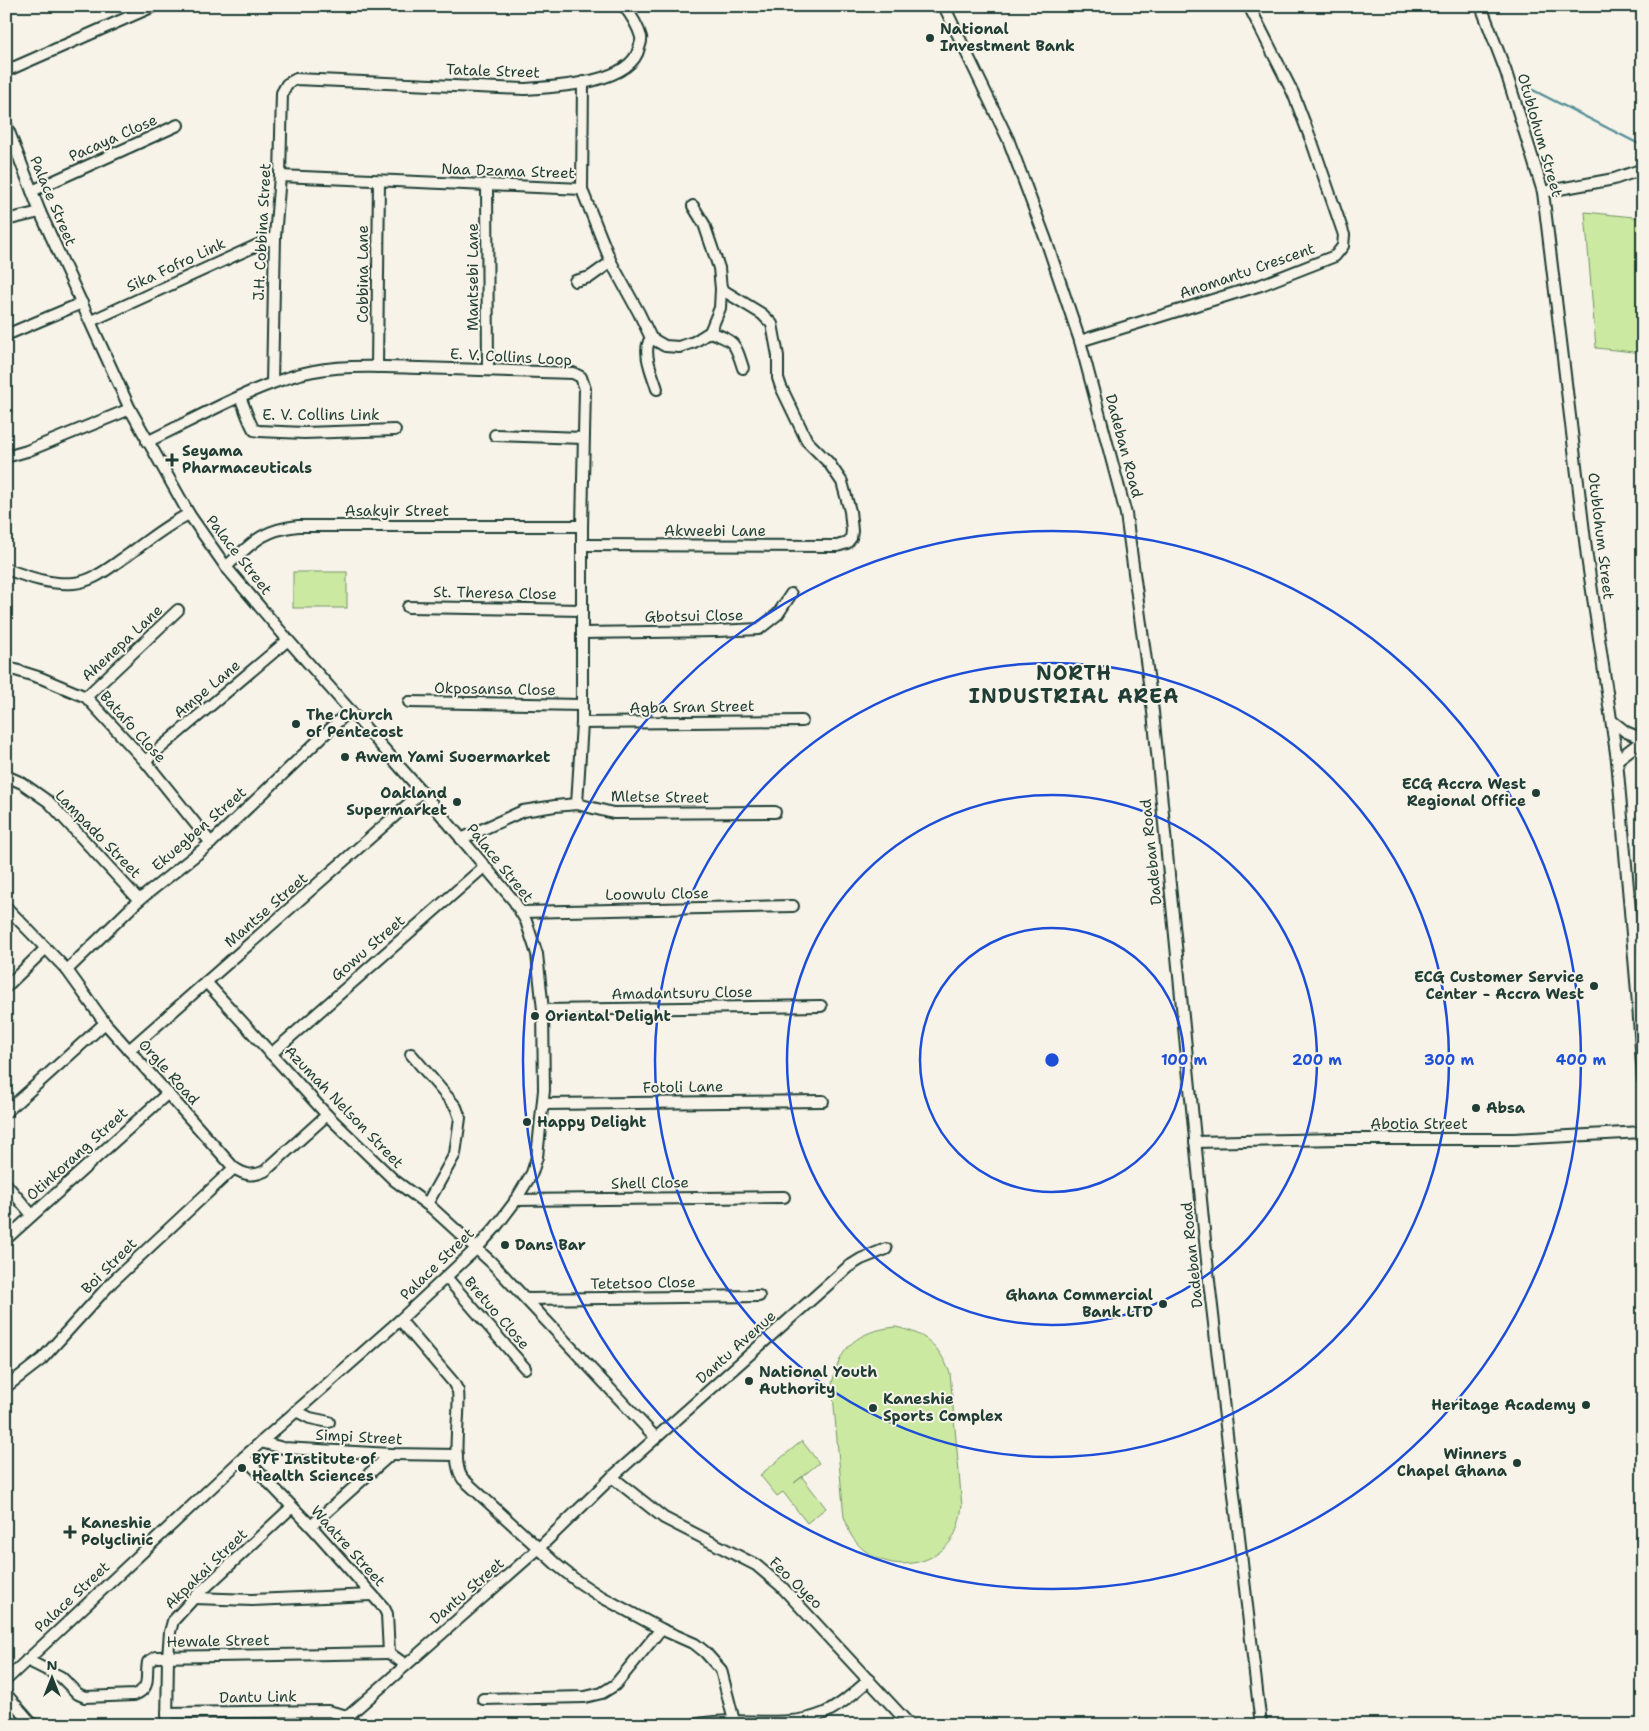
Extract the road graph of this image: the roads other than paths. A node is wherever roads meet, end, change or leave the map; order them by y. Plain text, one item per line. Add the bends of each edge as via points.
1 (154, 6) edge
2 (624, 6) edge
3 (944, 6) edge
4 (1249, 6) edge
5 (1481, 6) edge
6 (6, 71) edge
7 (583, 82) junction
8 (287, 84) joint
9 (6, 124) edge
10 (178, 125) dead end
11 (1643, 168) edge
12 (280, 176) junction
13 (379, 181) junction
14 (487, 184) junction
15 (582, 189) junction
16 (32, 191) junction
17 (1543, 192) junction
18 (693, 206) dead end
19 (40, 212) junction
20 (6, 220) edge
21 (274, 237) junction
22 (611, 262) junction
23 (575, 281) dead end
24 (722, 289) junction
25 (82, 303) junction
26 (91, 321) junction
27 (710, 332) junction
28 (6, 336) edge
29 (651, 338) junction
30 (1080, 341) junction
31 (377, 367) junction
32 (743, 368) dead end
33 (488, 370) junction
34 (272, 383) junction
35 (657, 389) dead end
36 (240, 397) junction
37 (130, 409) junction
38 (394, 430) dead end
39 (495, 435) dead end
40 (583, 438) junction
41 (147, 442) junction
42 (6, 457) edge
43 (189, 514) junction
44 (582, 526) junction
45 (582, 545) junction
46 (226, 567) junction
47 (6, 569) edge
48 (791, 594) dead end
49 (408, 607) dead end
50 (178, 610) dead end
51 (582, 610) junction
52 (582, 633) junction
53 (288, 640) junction
54 (6, 667) edge
55 (86, 697) junction
56 (409, 702) dead end
57 (581, 705) junction
58 (350, 710) junction
59 (802, 721) dead end
60 (1612, 721) junction
61 (582, 723) junction
62 (1643, 740) edge
63 (1617, 760) junction
64 (145, 761) junction
65 (6, 776) edge
66 (422, 792) junction
67 (576, 804) junction
68 (775, 812) dead end
69 (462, 839) junction
70 (211, 842) junction
71 (485, 866) junction
72 (139, 900) junction
73 (793, 906) dead end
74 (6, 907) edge
75 (521, 912) junction
76 (45, 949) junction
77 (67, 970) junction
78 (206, 982) junction
79 (6, 987) edge
80 (821, 1006) dead end
81 (543, 1010) junction
82 (105, 1023) junction
83 (129, 1050) junction
84 (271, 1054) junction
85 (411, 1054) dead end
86 (1643, 1080) edge
87 (168, 1093) junction
88 (823, 1100) dead end
89 (543, 1104) junction
90 (6, 1112) edge
91 (327, 1115) junction
92 (1643, 1132) edge
93 (1195, 1142) junction
94 (234, 1168) junction
95 (6, 1184) edge
96 (784, 1196) dead end
97 (515, 1200) junction
98 (427, 1204) junction
99 (32, 1215) junction
100 (6, 1239) edge
101 (478, 1248) junction
102 (886, 1250) dead end
103 (446, 1277) junction
104 (758, 1296) dead end
105 (527, 1300) junction
106 (400, 1320) junction
107 (525, 1368) dead end
108 (6, 1387) edge
109 (296, 1411) junction
110 (329, 1422) dead end
111 (656, 1438) junction
112 (261, 1442) junction
113 (391, 1454) junction
114 (457, 1455) junction
115 (244, 1457) junction
116 (612, 1477) junction
117 (292, 1507) junction
118 (311, 1526) junction
119 (539, 1548) junction
120 (372, 1595) junction
121 (194, 1598) junction
122 (661, 1629) junction
123 (389, 1653) junction
124 (168, 1657) junction
125 (27, 1660) junction
126 (406, 1665) junction
127 (6, 1680) edge
128 (869, 1680) junction
129 (483, 1699) dead end
130 (9, 1701) edge
131 (167, 1713) junction
132 (348, 1716) junction
133 (734, 1720) junction
134 (33, 1725) edge
135 (167, 1725) edge
136 (338, 1725) edge
137 (694, 1725) edge
138 (910, 1725) edge
139 (1261, 1725) edge

1 - 6 street
2 - 7 street, Tatale Street via 642,39 638,54 628,66 597,80
3 - 30 street, Dadeban Road via 1008,139
4 - 30 street, Anomantu Crescent via 1293,93 1344,235 1344,246 1335,256 1261,285
5 - 17 street, Otublohum Street via 1506,72
7 - 8 street, Tatale Street via 524,89 296,79
7 - 15 street
8 - 12 street, J.H. Cobbina Street via 282,93
9 - 16 street, Palace Street
10 - 16 street, Pacaya Close
11 - 17 street via 1614,179
12 - 13 street, Naa Dzama Street
12 - 21 street, J.H. Cobbina Street
13 - 14 street, Naa Dzama Street
13 - 31 street, Cobbina Lane
14 - 15 street, Naa Dzama Street
14 - 33 street, Mantsebi Lane
15 - 22 street, Naa Dzama Street
16 - 19 street, Palace Street
17 - 60 street, Otublohum Street via 1588,557
18 - 24 street via 713,248
19 - 20 street
19 - 25 street, Palace Street
21 - 26 street, Sika Fofro Link
21 - 34 street, J.H. Cobbina Street
22 - 23 street via 590,276
22 - 29 street, Naa Dzama Street
24 - 27 street via 720,308
24 - 45 street, Akweebi Lane via 772,324 778,378 786,401 807,441 842,482 850,511 851,538 848,543 837,546
25 - 26 street, Palace Street
25 - 28 street
26 - 37 street, Palace Street
27 - 29 street via 679,347 666,346
27 - 32 street via 732,342
29 - 35 street via 647,355
30 - 93 street, Dadeban Road via 1126,514 1153,712
31 - 33 street, E. V. Collins Loop
31 - 34 street, E. V. Collins Loop via 327,369
33 - 40 street, E. V. Collins Loop via 574,373 581,377 585,389
34 - 36 street, E. V. Collins Loop
36 - 38 street, E. V. Collins Link via 250,424 258,431
36 - 41 street, E. V. Collins Loop
37 - 41 street, Palace Street
37 - 42 street
39 - 40 street
40 - 44 street, E. V. Collins Loop
41 - 43 street, Palace Street
43 - 46 street, Palace Street
43 - 47 street via 86,581 58,583 38,580
44 - 45 street, E. V. Collins Loop
44 - 46 street, Asakyir Street via 279,528 259,537
45 - 51 street, E. V. Collins Loop
46 - 53 street, Palace Street
48 - 52 street, Gbotsui Close via 778,614 759,629
49 - 51 street, St. Theresa Close
50 - 55 street, Ahenepa Lane
51 - 52 street, E. V. Collins Loop
52 - 57 street, E. V. Collins Loop
53 - 58 street, Palace Street
53 - 64 street, Ampe Lane
54 - 55 street, Batafo Close
55 - 64 street, Batafo Close
56 - 57 street, Okposansa Close
57 - 61 street, E. V. Collins Loop
58 - 66 street, Palace Street
58 - 70 street, Ekuegben Street
59 - 61 street, Agba Sran Street
60 - 62 street
60 - 63 street, Otublohum Street
61 - 67 street, E. V. Collins Loop
62 - 63 street
63 - 86 street, Otublohum Street
64 - 70 street, Batafo Close
65 - 72 street, Lampado Street via 49,802
66 - 69 street, Palace Street
66 - 78 street, Mantse Street
67 - 68 street, Mletse Street via 613,813
67 - 69 street, Mletse Street via 523,811
69 - 71 street, Palace Street
70 - 72 street, Ekuegben Street
71 - 75 street, Palace Street
71 - 84 street, Gowu Street
72 - 77 street, Ekuegben Street
73 - 75 street, Loowulu Close
74 - 76 street, Orgle Road
75 - 81 street, Palace Street via 536,950
76 - 77 street, Orgle Road
76 - 79 street
77 - 82 street, Orgle Road
78 - 83 street, Mantse Street
78 - 84 street, Azumah Nelson Street
80 - 81 street, Amadantsuru Close
81 - 89 street, Palace Street
82 - 83 street, Orgle Road
82 - 90 street
83 - 87 street, Orgle Road
84 - 91 street, Azumah Nelson Street
85 - 98 street via 460,1115 453,1158
87 - 94 street, Orgle Road
87 - 99 street, Otinkorang Street
88 - 89 street, Fotoli Lane
89 - 97 street, Palace Street via 536,1163
91 - 94 street via 264,1171 247,1175
91 - 98 street, Azumah Nelson Street via 394,1180
92 - 93 street, Abotia Street via 1514,1139
93 - 139 street, Dadeban Road
94 - 108 street, Boi Street via 112,1282 42,1359
95 - 99 street
96 - 97 street, Shell Close
97 - 101 street, Palace Street
98 - 101 street, Azumah Nelson Street
99 - 100 street, Otinkorang Street
101 - 103 street, Palace Street
101 - 105 street, Azumah Nelson Street
102 - 111 street, Dantu Avenue via 848,1267
103 - 106 street, Palace Street
103 - 107 street, Bretuo Close
104 - 105 street, Tetetsoo Close
105 - 111 street, Azumah Nelson Street
106 - 109 street, Palace Street
106 - 114 street via 456,1388
109 - 110 street
109 - 112 street, Palace Street
111 - 116 street, Dantu Avenue
112 - 113 street, Simpi Street via 284,1448
112 - 115 street, Palace Street
113 - 114 street, Simpi Street
113 - 118 street
114 - 119 street via 458,1472 463,1479
115 - 117 street, Waatre Street
115 - 125 street, Palace Street
116 - 119 street, Dantu Street
116 - 128 street, Feo Oyeo via 664,1518 764,1571
117 - 118 street, Waatre Street
117 - 121 street, Akpakai Street
118 - 120 street, Waatre Street
119 - 122 street via 598,1595
119 - 126 street, Dantu Street
120 - 121 street via 252,1600
120 - 123 street, Waatre Street via 386,1612
121 - 124 street, Akpakai Street via 173,1621
122 - 129 street via 615,1685 602,1693 594,1696
122 - 133 street via 695,1644 721,1670
123 - 124 street, Hewale Street
123 - 126 street
124 - 125 street, Hewale Street via 156,1657 148,1662 146,1687 142,1692 85,1697 61,1677
124 - 131 street, Akpakai Street
125 - 127 street, Palace Street
126 - 132 street, Dantu Street
128 - 133 street via 832,1709 808,1719 778,1722
128 - 138 street, Feo Oyeo
130 - 134 street
131 - 132 street, Dantu Link via 328,1711
131 - 135 street, Akpakai Street
132 - 136 street, Dantu Street
133 - 137 street

